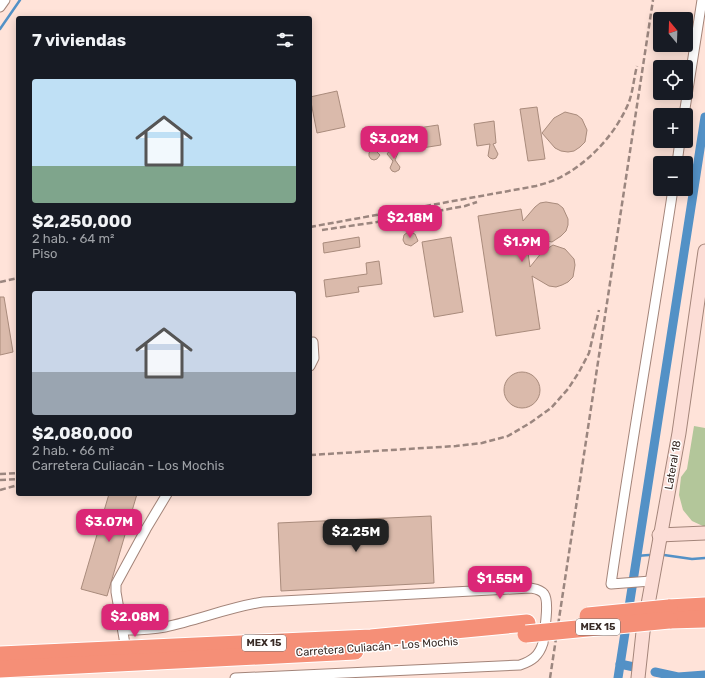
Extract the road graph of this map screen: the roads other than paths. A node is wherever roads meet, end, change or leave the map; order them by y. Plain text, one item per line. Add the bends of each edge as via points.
1 (5, 0) edge
2 (702, 0) edge
3 (0, 7) edge
4 (685, 108) edge
5 (672, 196) edge
6 (705, 251) edge
7 (313, 342) dead end
8 (312, 362) edge
9 (166, 496) edge
10 (705, 534) edge
11 (659, 535) junction
12 (648, 581) junction
13 (705, 606) edge
14 (669, 614) junction
15 (705, 619) edge
16 (527, 628) junction
17 (123, 630) junction
18 (126, 650) junction
19 (0, 655) edge
20 (0, 669) edge
21 (17, 673) edge
22 (235, 678) edge
23 (638, 678) edge

1 - 3 street
2 - 4 street
5 - 12 street via 612,584
6 - 11 street, Lateral 18 via 680,426
7 - 8 street
9 - 17 street via 116,584
10 - 11 street
11 - 12 street, Lateral 18
12 - 23 street, Lateral 18
13 - 14 highway, Carretera Culiacán - Los Mochis / MEX 15
14 - 15 highway, Carretera Culiacán - Los Mochis / MEX 15
14 - 16 highway, Carretera Culiacán - Los Mochis / MEX 15, bridge
16 - 18 highway, Carretera Culiacán - Los Mochis / MEX 15
16 - 21 highway, Carretera Culiacán - Los Mochis / MEX 15 via 372,650
17 - 18 street
17 - 22 street via 166,627 236,606 263,602 530,588 544,593 547,600 541,650 536,657 520,665
18 - 19 highway, Carretera Culiacán - Los Mochis / MEX 15
20 - 21 highway, Carretera Culiacán - Los Mochis / MEX 15

